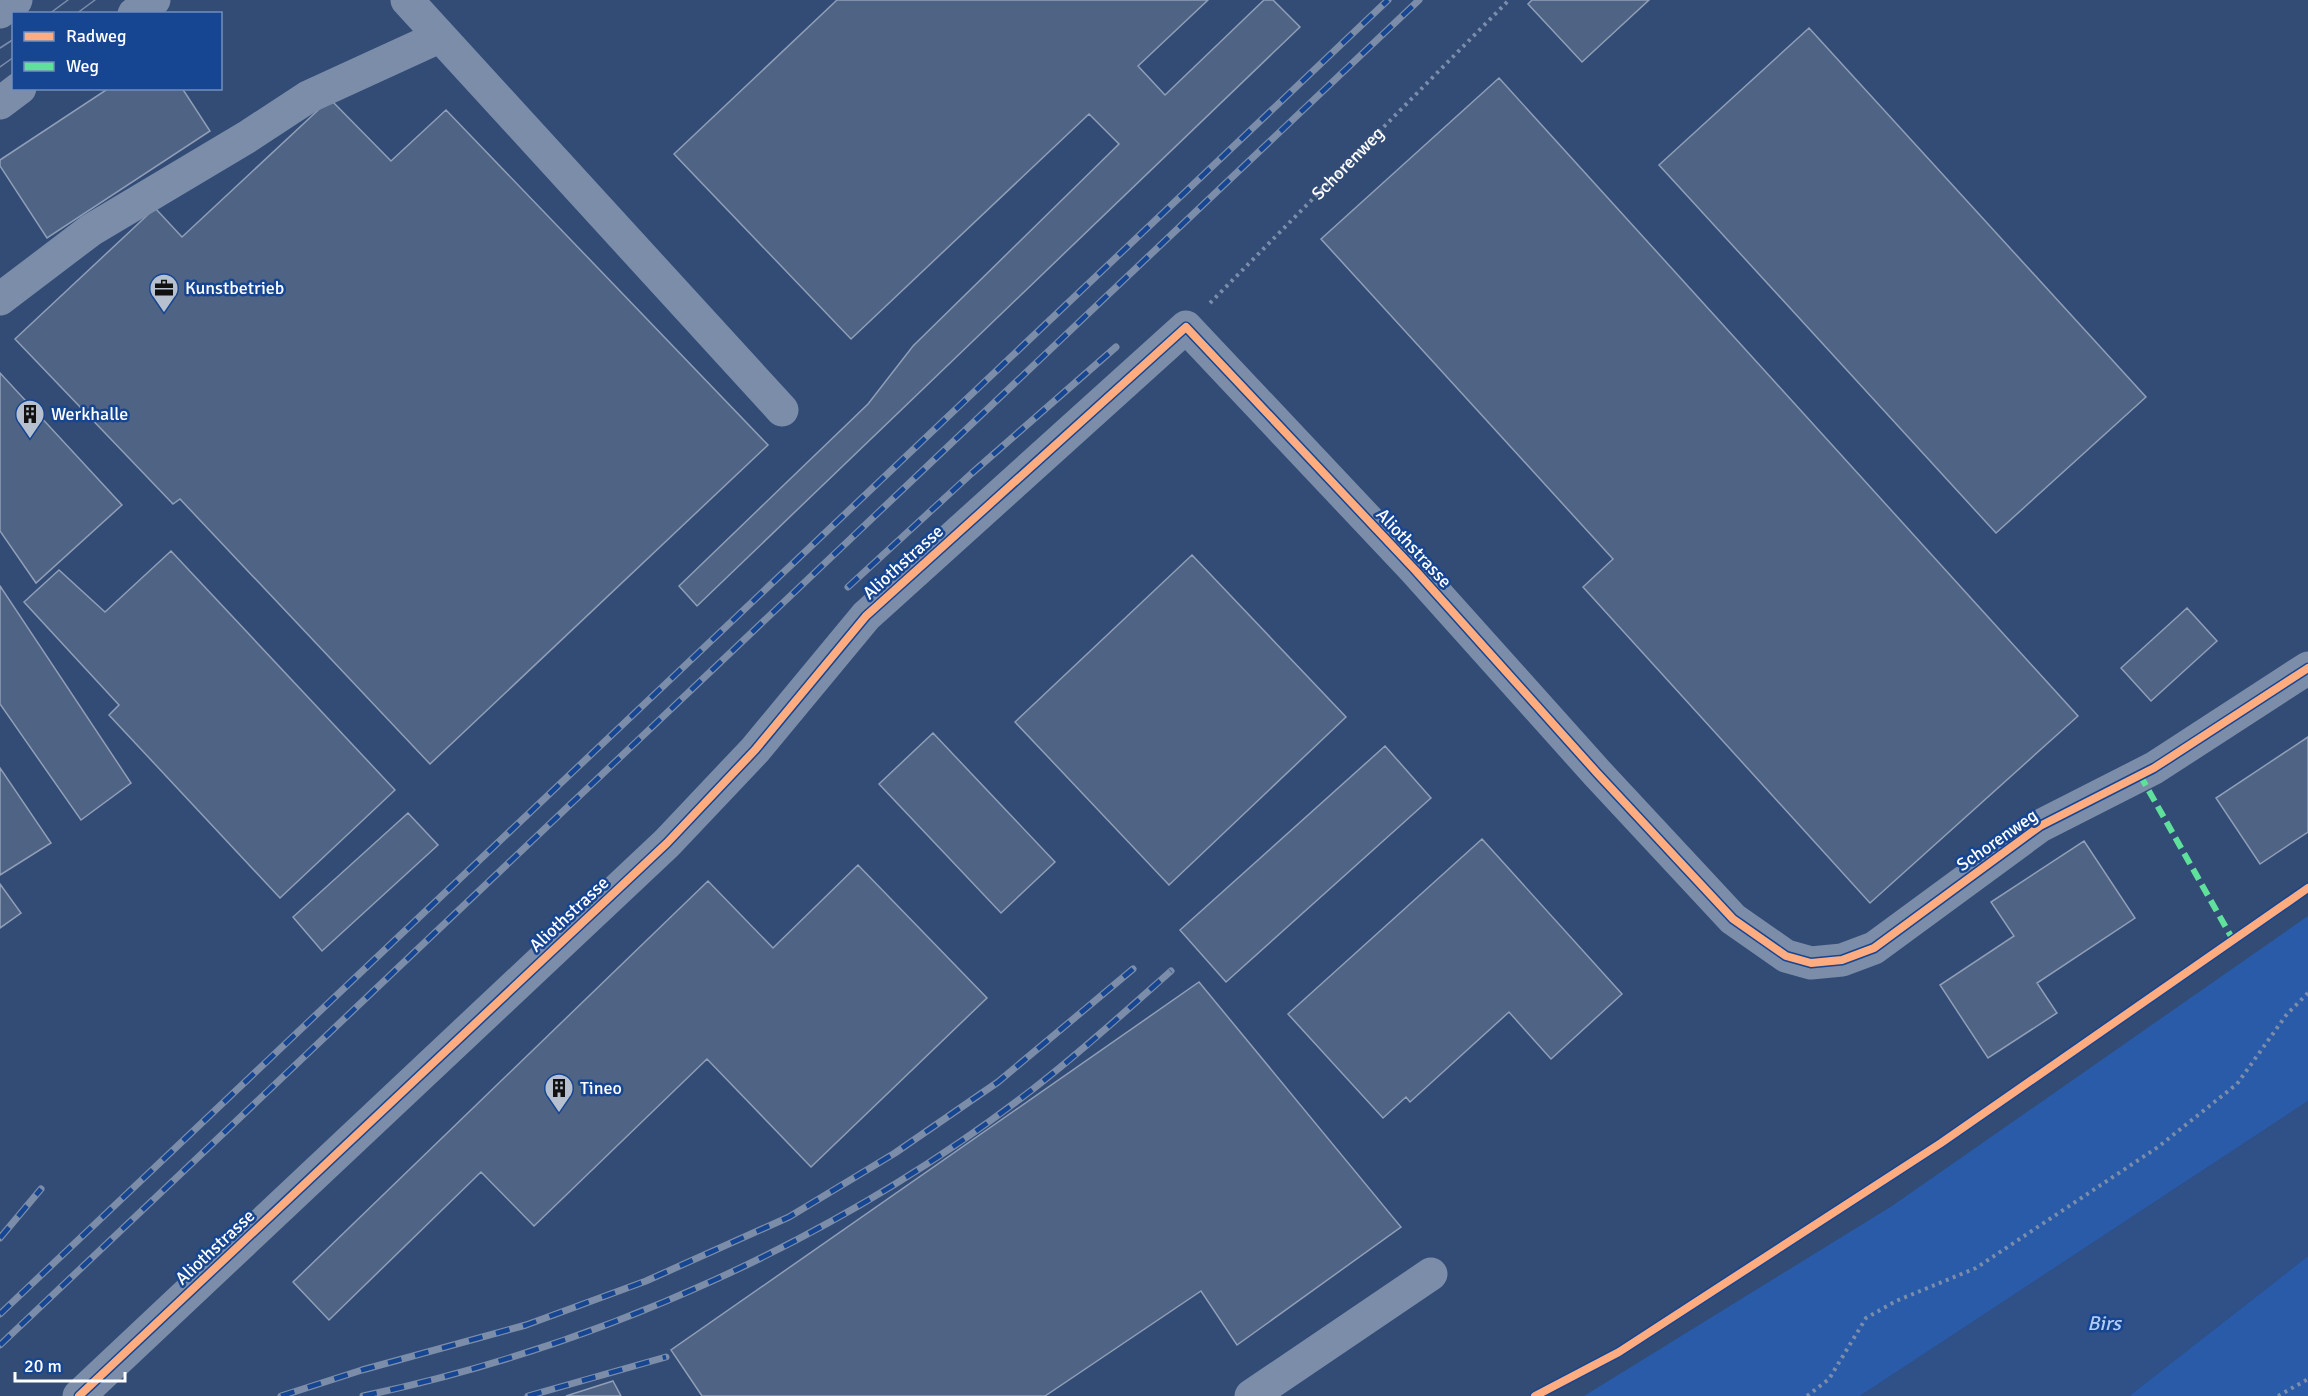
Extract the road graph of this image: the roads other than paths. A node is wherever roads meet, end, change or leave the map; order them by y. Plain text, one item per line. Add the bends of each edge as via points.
1 (16, 0) edge
2 (154, 0) edge
3 (407, 0) edge
4 (0, 12) edge
5 (137, 12) edge
6 (440, 37) junction
7 (17, 90) edge
8 (0, 102) edge
9 (0, 298) edge
10 (782, 410) dead end
11 (2308, 668) edge
12 (1733, 919) joint
13 (1431, 1274) dead end
14 (79, 1396) edge
15 (1251, 1396) edge

1 - 4 street
2 - 5 street
3 - 6 street
6 - 9 street via 308,97 91,230
6 - 10 street
7 - 8 street
11 - 12 street, Schorenweg via 2154,768 2040,826 1874,948 1842,960 1811,963 1786,956
12 - 14 street, Aliothstrasse via 1415,570 1186,327 866,616 755,750 667,843
13 - 15 street

